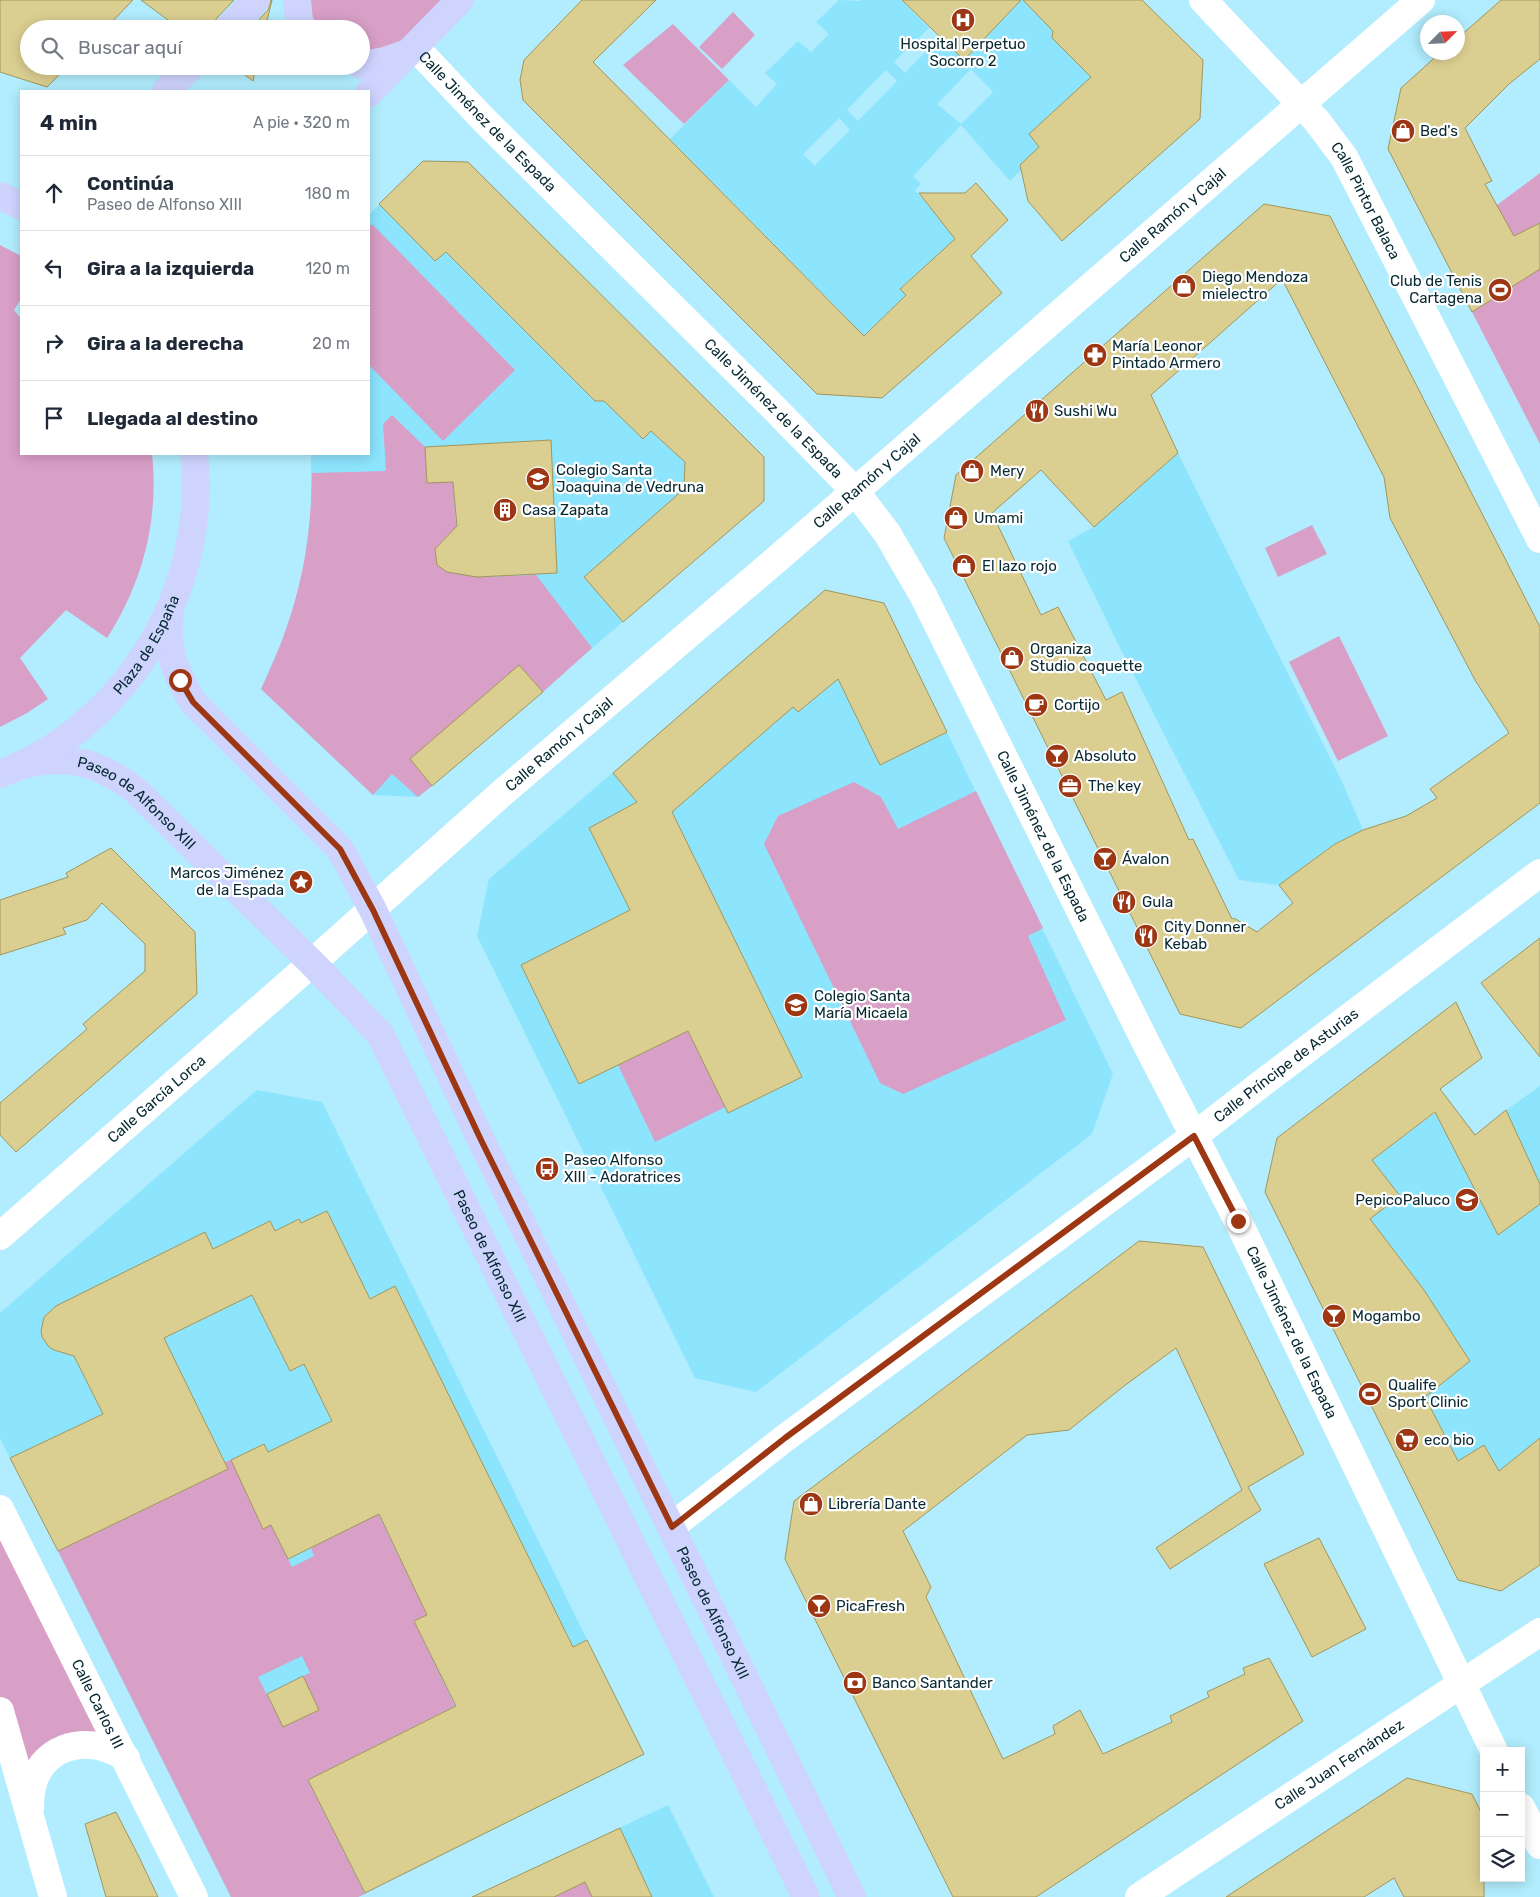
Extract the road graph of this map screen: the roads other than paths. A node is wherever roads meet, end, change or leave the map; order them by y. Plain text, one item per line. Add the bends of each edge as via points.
1 (256, 0) edge
2 (296, 0) edge
3 (460, 0) edge
4 (1203, 0) edge
5 (1421, 0) edge
6 (237, 20) edge
7 (300, 20) edge
8 (412, 49) junction
9 (370, 64) edge
10 (182, 75) edge
11 (167, 90) edge
12 (370, 92) edge
13 (1302, 104) junction
14 (0, 189) edge
15 (20, 190) edge
16 (0, 196) edge
17 (20, 206) edge
18 (194, 455) edge
19 (855, 491) junction
20 (1540, 539) edge
21 (170, 609) junction
22 (11, 770) edge
23 (1540, 873) edge
24 (373, 910) junction
25 (312, 963) junction
26 (1194, 1136) junction
27 (0, 1236) edge
28 (0, 1509) edge
29 (672, 1527) junction
30 (1540, 1632) edge
31 (1462, 1683) junction
32 (0, 1710) edge
33 (1492, 1747) edge
34 (126, 1758) junction
35 (29, 1813) junction
36 (1525, 1815) edge
37 (1540, 1845) edge
38 (53, 1897) edge
39 (194, 1897) edge
40 (806, 1897) edge
41 (852, 1897) edge
42 (1139, 1897) edge

1 - 6 main road
2 - 7 main road
3 - 8 main road
4 - 13 street, Calle Pintor Balaca
5 - 13 street, Calle Ramón y Cajal
8 - 9 main road
8 - 12 main road
8 - 19 street, Calle Jiménez de la Espada
10 - 11 main road
13 - 19 street, Calle Ramón y Cajal
13 - 20 street, Calle Pintor Balaca via 1344,157
14 - 15 main road
16 - 17 main road
18 - 21 main road, Plaza de España via 196,485 192,527 184,569
19 - 24 street, Calle Ramón y Cajal via 502,793
19 - 26 street, Calle Jiménez de la Espada via 887,534 922,595
21 - 22 main road, Plaza de España via 147,653 101,710 63,740
21 - 24 main road, Paseo de Alfonso XIII via 168,639 172,658 193,702 340,849
22 - 25 main road, Paseo de Alfonso XIII via 43,760 63,759 83,762 118,778 191,843
23 - 26 street, Calle Príncipe de Asturias
24 - 25 street, Calle Ramón y Cajal
24 - 29 main road, Paseo de Alfonso XIII via 481,1140
25 - 27 street, Calle García Lorca
25 - 40 main road, Paseo de Alfonso XIII via 380,1034
26 - 29 street, Calle Príncipe de Asturias via 785,1438
26 - 31 street, Calle Jiménez de la Espada
28 - 34 street, Calle Carlos III
29 - 41 main road, Paseo de Alfonso XIII
30 - 31 street, Calle Juan Fernández
31 - 33 street, Calle Jiménez de la Espada
31 - 42 street, Calle Juan Fernández
32 - 35 street
34 - 35 street via 103,1746 90,1744 66,1748 44,1764 36,1776
34 - 39 street, Calle Carlos III
35 - 38 street
36 - 37 street

